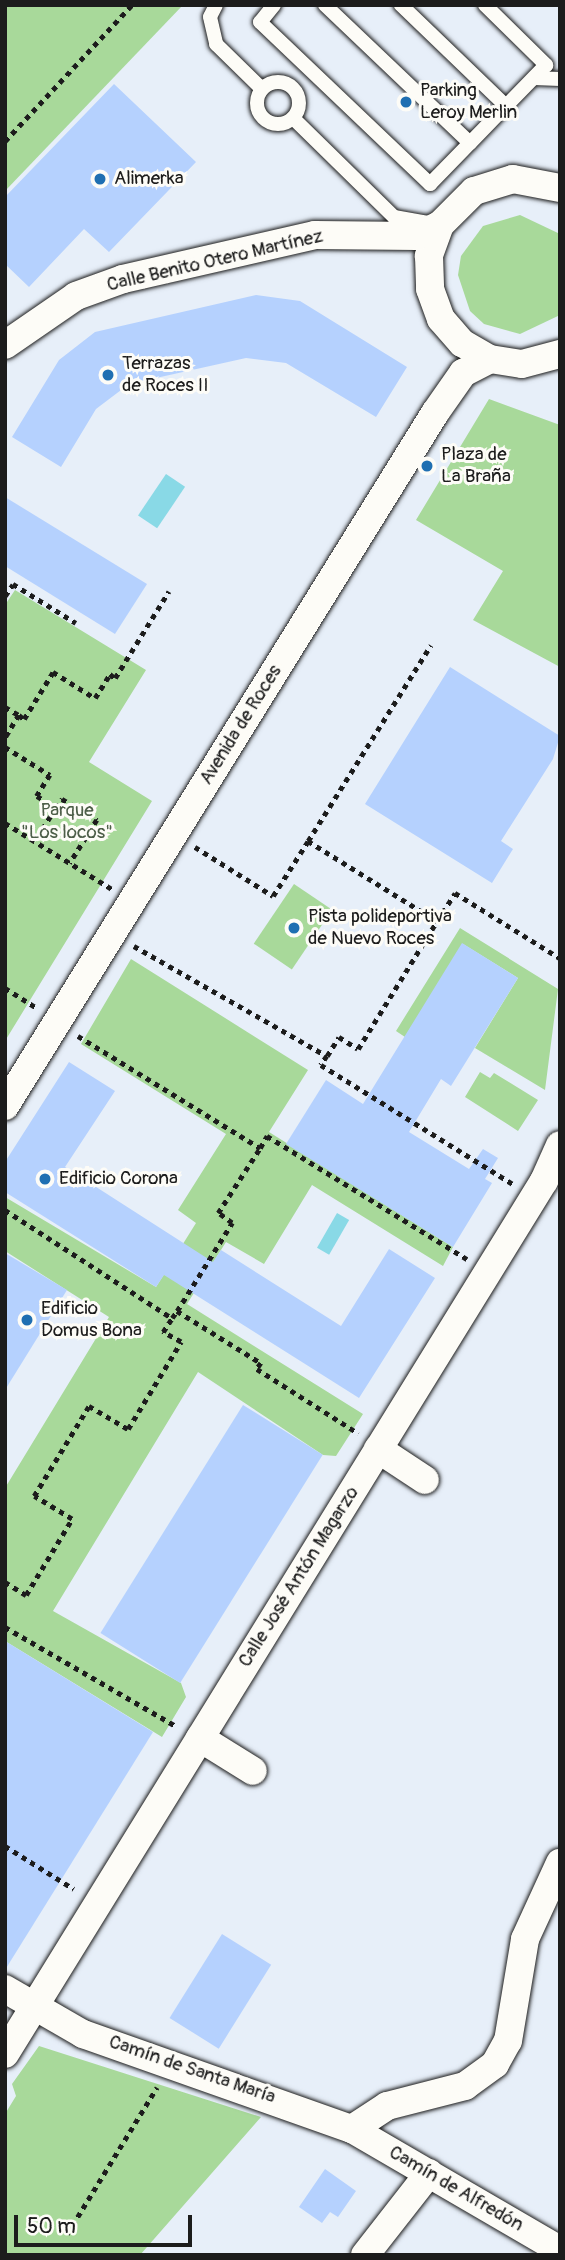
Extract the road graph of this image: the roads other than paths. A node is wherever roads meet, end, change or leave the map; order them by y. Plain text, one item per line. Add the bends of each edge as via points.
1 (216, 5) edge
2 (274, 5) edge
3 (325, 5) edge
4 (401, 5) edge
5 (485, 5) edge
6 (534, 78) junction
7 (560, 79) edge
8 (262, 89) junction
9 (506, 106) junction
10 (293, 118) junction
11 (470, 143) junction
12 (555, 181) edge
13 (440, 225) junction
14 (5, 345) edge
15 (560, 354) edge
16 (490, 359) junction
17 (5, 1106) edge
18 (560, 1145) edge
19 (368, 1441) junction
20 (425, 1480) dead end
21 (188, 1732) junction
22 (253, 1771) dead end
23 (560, 1863) edge
24 (5, 1990) edge
25 (34, 2007) junction
26 (5, 2054) edge
27 (352, 2129) junction
28 (429, 2173) junction
29 (560, 2250) edge
30 (365, 2255) edge

1 - 8 lane via 211,17 216,44
2 - 11 lane via 260,22 430,184
3 - 11 lane
4 - 9 lane
5 - 6 lane via 546,65
6 - 7 lane
6 - 9 lane
8 - 10 lane via 257,103 263,118 278,124
8 - 10 lane via 277,81 293,87 300,103
9 - 11 lane
10 - 13 lane via 394,217
12 - 13 street via 513,179 474,191
13 - 14 street, Calle Benito Otero Martínez via 417,236 316,235 123,279 76,296
13 - 16 street via 429,256 430,289 441,319 462,343
15 - 16 street via 522,364
16 - 17 street, Avenida de Roces via 463,373 435,413
18 - 19 street, Calle José Antón Magarzo
19 - 20 street
19 - 21 street, Calle José Antón Magarzo
21 - 22 street
21 - 25 street, Calle José Antón Magarzo
23 - 27 street via 525,1939 508,2041 495,2064 465,2086 387,2106
24 - 25 street, Camín de Santa María
25 - 26 street, Calle José Antón Magarzo
25 - 27 street, Camín de Santa María via 83,2034
27 - 28 street, Camín de Alfredón
28 - 29 street, Camín de Alfredón
28 - 30 street

